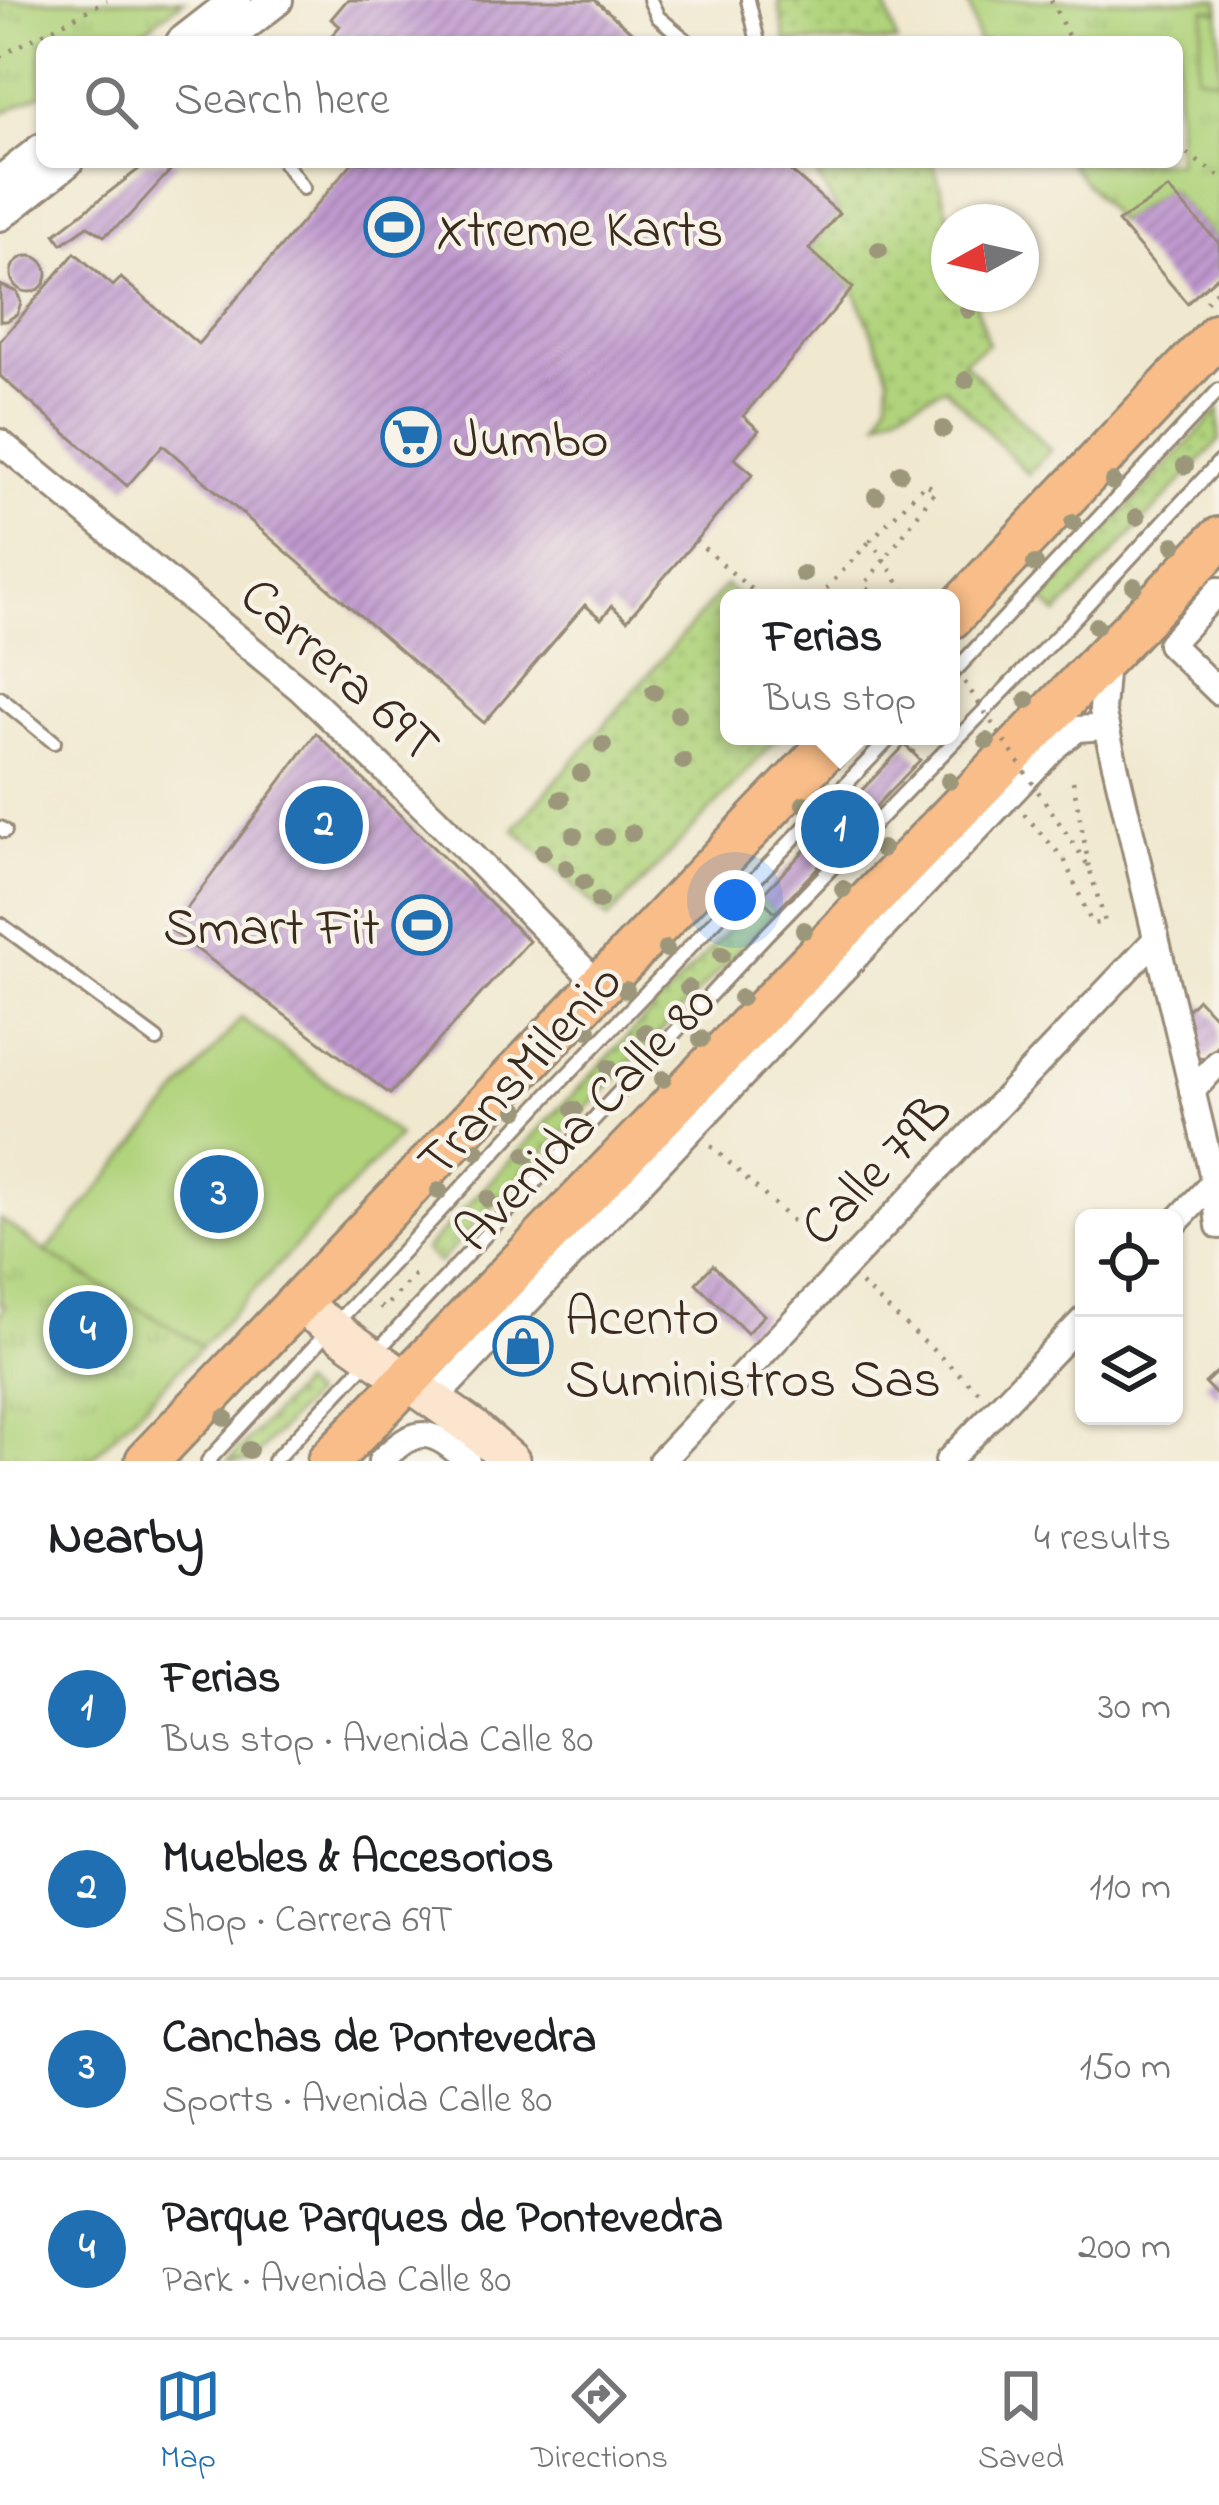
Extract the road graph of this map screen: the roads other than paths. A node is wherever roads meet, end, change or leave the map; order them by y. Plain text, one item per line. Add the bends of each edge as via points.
1 (236, 0) edge
2 (278, 0) edge
3 (650, 0) edge
4 (748, 0) edge
5 (193, 36) edge
6 (231, 36) edge
7 (681, 36) edge
8 (757, 36) edge
9 (36, 154) edge
10 (59, 168) edge
11 (288, 168) edge
12 (0, 182) edge
13 (303, 188) dead end
14 (0, 215) edge
15 (1219, 334) edge
16 (1219, 390) edge
17 (0, 442) edge
18 (1219, 462) edge
19 (1219, 539) edge
20 (1219, 590) edge
21 (960, 607) edge
22 (1106, 660) junction
23 (960, 665) edge
24 (1219, 692) edge
25 (0, 698) edge
26 (1106, 727) junction
27 (960, 736) edge
28 (54, 742) dead end
29 (830, 745) edge
30 (883, 745) edge
31 (951, 745) edge
32 (0, 924) edge
33 (1156, 939) junction
34 (601, 987) junction
35 (157, 1040) dead end
36 (1219, 1062) edge
37 (1192, 1090) junction
38 (1216, 1184) edge
39 (1183, 1215) edge
40 (1219, 1226) edge
41 (296, 1302) junction
42 (332, 1328) junction
43 (1075, 1328) edge
44 (409, 1393) junction
45 (147, 1461) edge
46 (208, 1461) edge
47 (274, 1461) edge
48 (329, 1461) edge
49 (381, 1461) edge
50 (466, 1461) edge
51 (511, 1461) edge
52 (661, 1461) edge
53 (948, 1461) edge

1 - 5 street
2 - 6 street
3 - 7 lane
4 - 8 lane
9 - 12 street
10 - 14 street
11 - 13 lane
15 - 21 highway
16 - 23 lane
17 - 34 street, Carrera 69T via 300,689
18 - 27 lane, TransMilenio
19 - 22 highway, Avenida Calle 80
20 - 24 street via 1170,644
22 - 26 street
22 - 44 highway, Avenida Calle 80
25 - 28 lane
26 - 33 street
26 - 44 street via 1070,733
29 - 34 highway, Avenida Calle 80
30 - 42 lane, TransMilenio
31 - 44 lane, TransMilenio via 767,934
32 - 35 lane
33 - 37 street
33 - 52 street, Calle 79B
34 - 41 highway, Avenida Calle 80
36 - 37 street
37 - 38 street
38 - 39 street
38 - 40 street
41 - 42 main road
41 - 45 highway, Avenida Calle 80
42 - 44 main road
42 - 46 lane, TransMilenio
43 - 53 street
44 - 47 lane, TransMilenio
44 - 48 highway, Avenida Calle 80
44 - 49 street via 400,1442
44 - 50 street
44 - 51 main road

